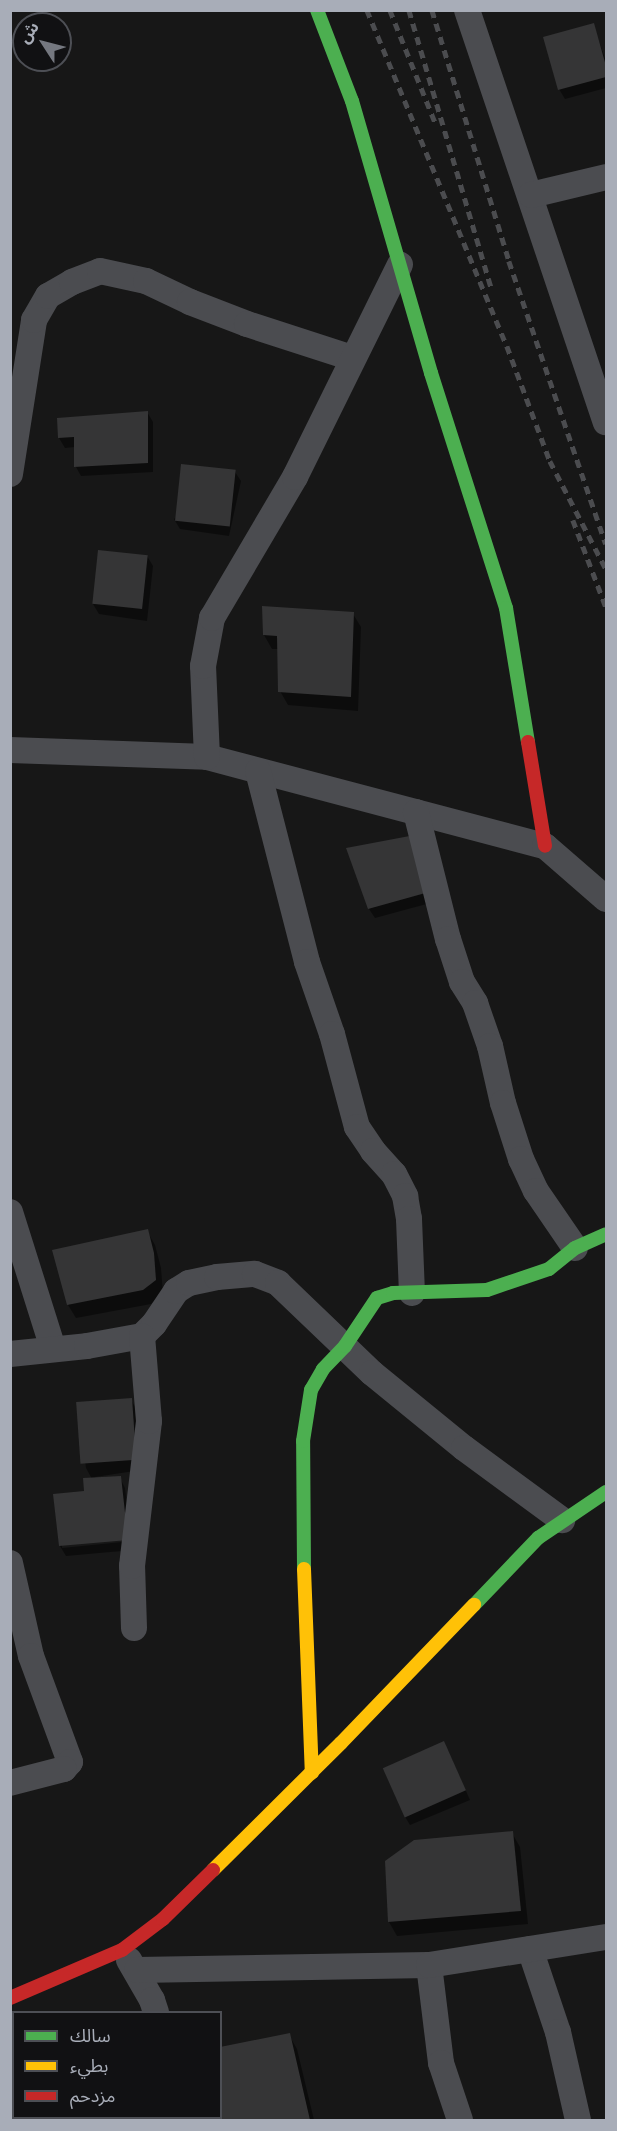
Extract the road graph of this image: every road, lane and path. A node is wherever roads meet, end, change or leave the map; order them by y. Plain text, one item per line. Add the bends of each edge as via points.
1 (317, 10) edge
2 (475, 13) edge
3 (606, 177) edge
4 (531, 195) junction
5 (400, 265) junction
6 (352, 358) junction
7 (599, 376) edge
8 (606, 422) edge
9 (10, 474) edge
10 (10, 750) edge
11 (207, 757) junction
12 (258, 771) junction
13 (416, 812) junction
14 (544, 846) junction
15 (606, 899) edge
16 (10, 1212) edge
17 (606, 1234) edge
18 (575, 1248) junction
19 (412, 1293) junction
20 (142, 1336) junction
21 (345, 1346) junction
22 (53, 1348) junction
23 (10, 1354) edge
24 (606, 1492) edge
25 (562, 1520) junction
26 (10, 1563) edge
27 (134, 1629) dead end
28 (312, 1773) junction
29 (10, 1783) edge
30 (606, 1937) edge
31 (530, 1949) junction
32 (122, 1950) junction
33 (429, 1965) junction
34 (137, 1970) junction
35 (10, 1998) edge
36 (155, 2011) edge
37 (460, 2121) edge
38 (578, 2121) edge

1 - 5 street via 352,101
2 - 4 street
3 - 4 street
4 - 7 street
5 - 6 street
5 - 14 street via 506,608
6 - 9 street via 247,324 146,281 100,271 48,296 34,320
6 - 11 street via 296,477 212,618 203,666
7 - 8 street
10 - 11 street
11 - 12 street
12 - 13 street
12 - 19 street via 307,962 338,1053 357,1127 394,1174 405,1196
13 - 14 street
13 - 18 street via 448,939 490,1046 521,1159 536,1191
14 - 15 street
16 - 22 street
17 - 18 street
18 - 19 street via 549,1269 487,1290
19 - 21 street via 376,1298
20 - 21 street via 176,1291 189,1283 255,1274 278,1283
20 - 22 street
20 - 27 street via 149,1421 132,1566
21 - 25 street via 464,1448
21 - 28 street via 310,1390 303,1441
22 - 23 street
24 - 25 street
25 - 28 street via 538,1538
26 - 29 street via 31,1656 70,1762 64,1769
28 - 32 street via 163,1919
30 - 31 street
31 - 33 street
31 - 38 street via 558,2032
32 - 34 street
32 - 35 street
33 - 34 street
33 - 37 street via 441,2063
34 - 36 street

